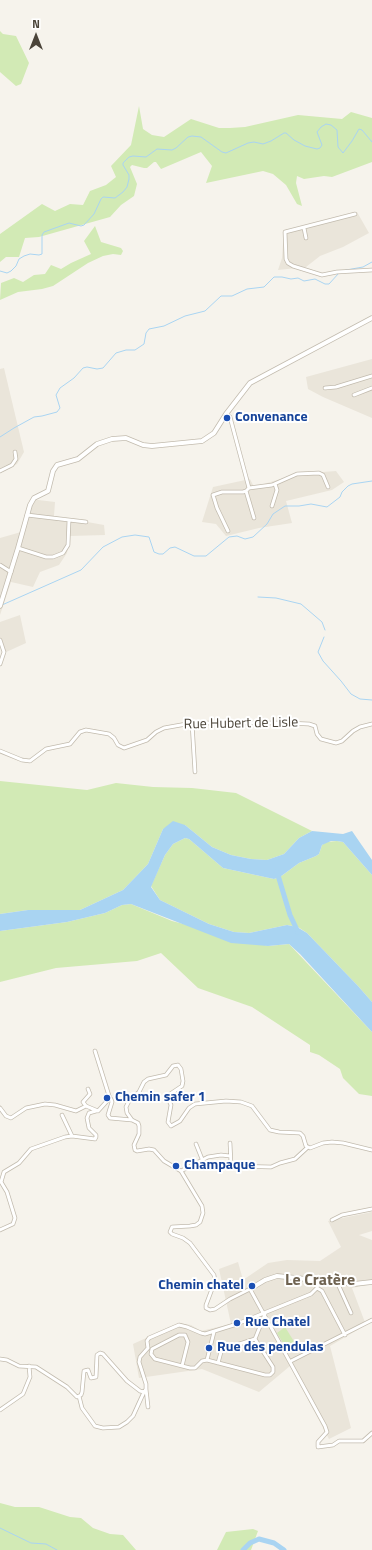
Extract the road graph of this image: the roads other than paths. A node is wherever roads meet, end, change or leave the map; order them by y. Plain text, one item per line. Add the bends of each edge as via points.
1 (354, 214) dead end
2 (304, 228) junction
3 (306, 238) dead end
4 (372, 270) edge
5 (372, 318) edge
6 (372, 376) edge
7 (325, 388) dead end
8 (372, 388) edge
9 (354, 395) dead end
10 (226, 414) junction
11 (15, 452) dead end
12 (0, 471) edge
13 (275, 484) junction
14 (328, 487) dead end
15 (249, 488) junction
16 (246, 492) junction
17 (272, 506) dead end
18 (27, 516) junction
19 (254, 518) dead end
20 (69, 520) junction
21 (86, 522) dead end
22 (228, 531) dead end
23 (18, 548) junction
24 (0, 565) edge
25 (11, 572) junction
26 (0, 606) edge
27 (0, 640) edge
28 (0, 664) edge
29 (192, 723) junction
30 (372, 724) edge
31 (0, 751) edge
32 (195, 772) dead end
33 (96, 1051) dead end
34 (88, 1089) dead end
35 (110, 1099) junction
36 (86, 1106) junction
37 (0, 1108) edge
38 (98, 1111) junction
39 (62, 1115) dead end
40 (132, 1120) junction
41 (72, 1136) junction
42 (230, 1143) dead end
43 (196, 1144) dead end
44 (308, 1148) junction
45 (372, 1150) edge
46 (230, 1156) junction
47 (202, 1159) junction
48 (181, 1171) junction
49 (372, 1209) edge
50 (332, 1220) dead end
51 (0, 1230) edge
52 (319, 1280) junction
53 (337, 1282) junction
54 (372, 1282) edge
55 (317, 1288) junction
56 (250, 1289) junction
57 (351, 1313) dead end
58 (265, 1314) junction
59 (372, 1320) edge
60 (214, 1332) junction
61 (345, 1335) junction
62 (255, 1340) junction
63 (0, 1359) edge
64 (207, 1360) junction
65 (291, 1362) junction
66 (218, 1363) junction
67 (29, 1366) junction
68 (182, 1366) junction
69 (145, 1390) junction
70 (79, 1396) junction
71 (148, 1407) dead end
72 (0, 1410) edge
73 (372, 1433) edge

1 - 2 street
2 - 3 street
2 - 4 street via 285,232 288,263 322,275
5 - 10 street via 255,380 246,387
6 - 7 street
8 - 9 street
10 - 15 street via 230,417
10 - 18 street via 214,433 202,441 152,446 118,438 97,444 81,457 57,465 48,491 32,500
11 - 12 street via 16,459 12,465
13 - 14 street via 296,475 319,473 323,475
13 - 15 street
13 - 17 street via 277,490
15 - 16 street
16 - 19 street
16 - 22 street via 222,492 213,495
18 - 20 street
18 - 23 street
20 - 21 street
20 - 23 street via 68,545 63,553 46,557
23 - 25 street
24 - 25 street
25 - 26 street
27 - 28 street via 4,652
29 - 30 street, Rue Hubert de Lisle via 309,724 315,726 321,739 336,743 360,727
29 - 31 street, Rue Hubert de Lisle via 164,728 147,740 124,748 109,734 86,730 80,732 70,744 46,749 30,761
29 - 32 street
33 - 35 street
34 - 36 street via 90,1094 83,1102
35 - 38 street
35 - 40 street via 110,1118
36 - 37 street via 76,1111 55,1105 36,1106 26,1108 11,1118
36 - 38 street
38 - 41 street via 90,1112 87,1118 96,1138
39 - 41 street
40 - 44 street via 126,1107 144,1082 166,1075 173,1066 178,1065 184,1081 182,1086 167,1096 171,1105 168,1122 171,1126 180,1121 195,1104 241,1102 252,1106 270,1130 300,1133
40 - 48 street via 140,1126 135,1150 154,1150 164,1162
41 - 51 street via 31,1149 22,1160 4,1172 1,1182 15,1218 13,1224
42 - 46 street
43 - 47 street
44 - 45 street via 327,1142 338,1142
44 - 46 street via 295,1159 269,1168 232,1166
46 - 47 street via 216,1155
47 - 48 street
48 - 56 street via 202,1206 202,1219 196,1225 175,1226 170,1232 190,1243 214,1275 215,1281 206,1308 215,1309
49 - 50 street via 342,1215
52 - 53 street
52 - 55 street
52 - 56 street via 278,1276
53 - 54 street
53 - 57 street
55 - 58 street via 311,1294
55 - 61 street via 322,1291
56 - 58 street
58 - 60 street
58 - 62 street
58 - 65 street
59 - 61 street
60 - 64 street
60 - 69 street via 201,1333 179,1325 148,1339 148,1348 139,1362
61 - 65 street
62 - 66 street via 224,1349
62 - 66 street via 272,1365 272,1374 264,1375
63 - 67 street via 19,1366
64 - 66 street
64 - 68 street via 195,1368
65 - 73 street via 326,1429 326,1435 318,1442 318,1447 333,1445 338,1441 362,1441
67 - 70 street via 67,1387 75,1396
67 - 72 street via 30,1377 23,1394
68 - 68 street via 188,1342 185,1335 178,1335 152,1349 151,1354 155,1359
69 - 70 street via 133,1416 119,1427 95,1426 82,1408
69 - 70 street via 140,1391 127,1381 103,1354 99,1353 96,1376 93,1379 88,1370 84,1371 82,1392
69 - 71 street

